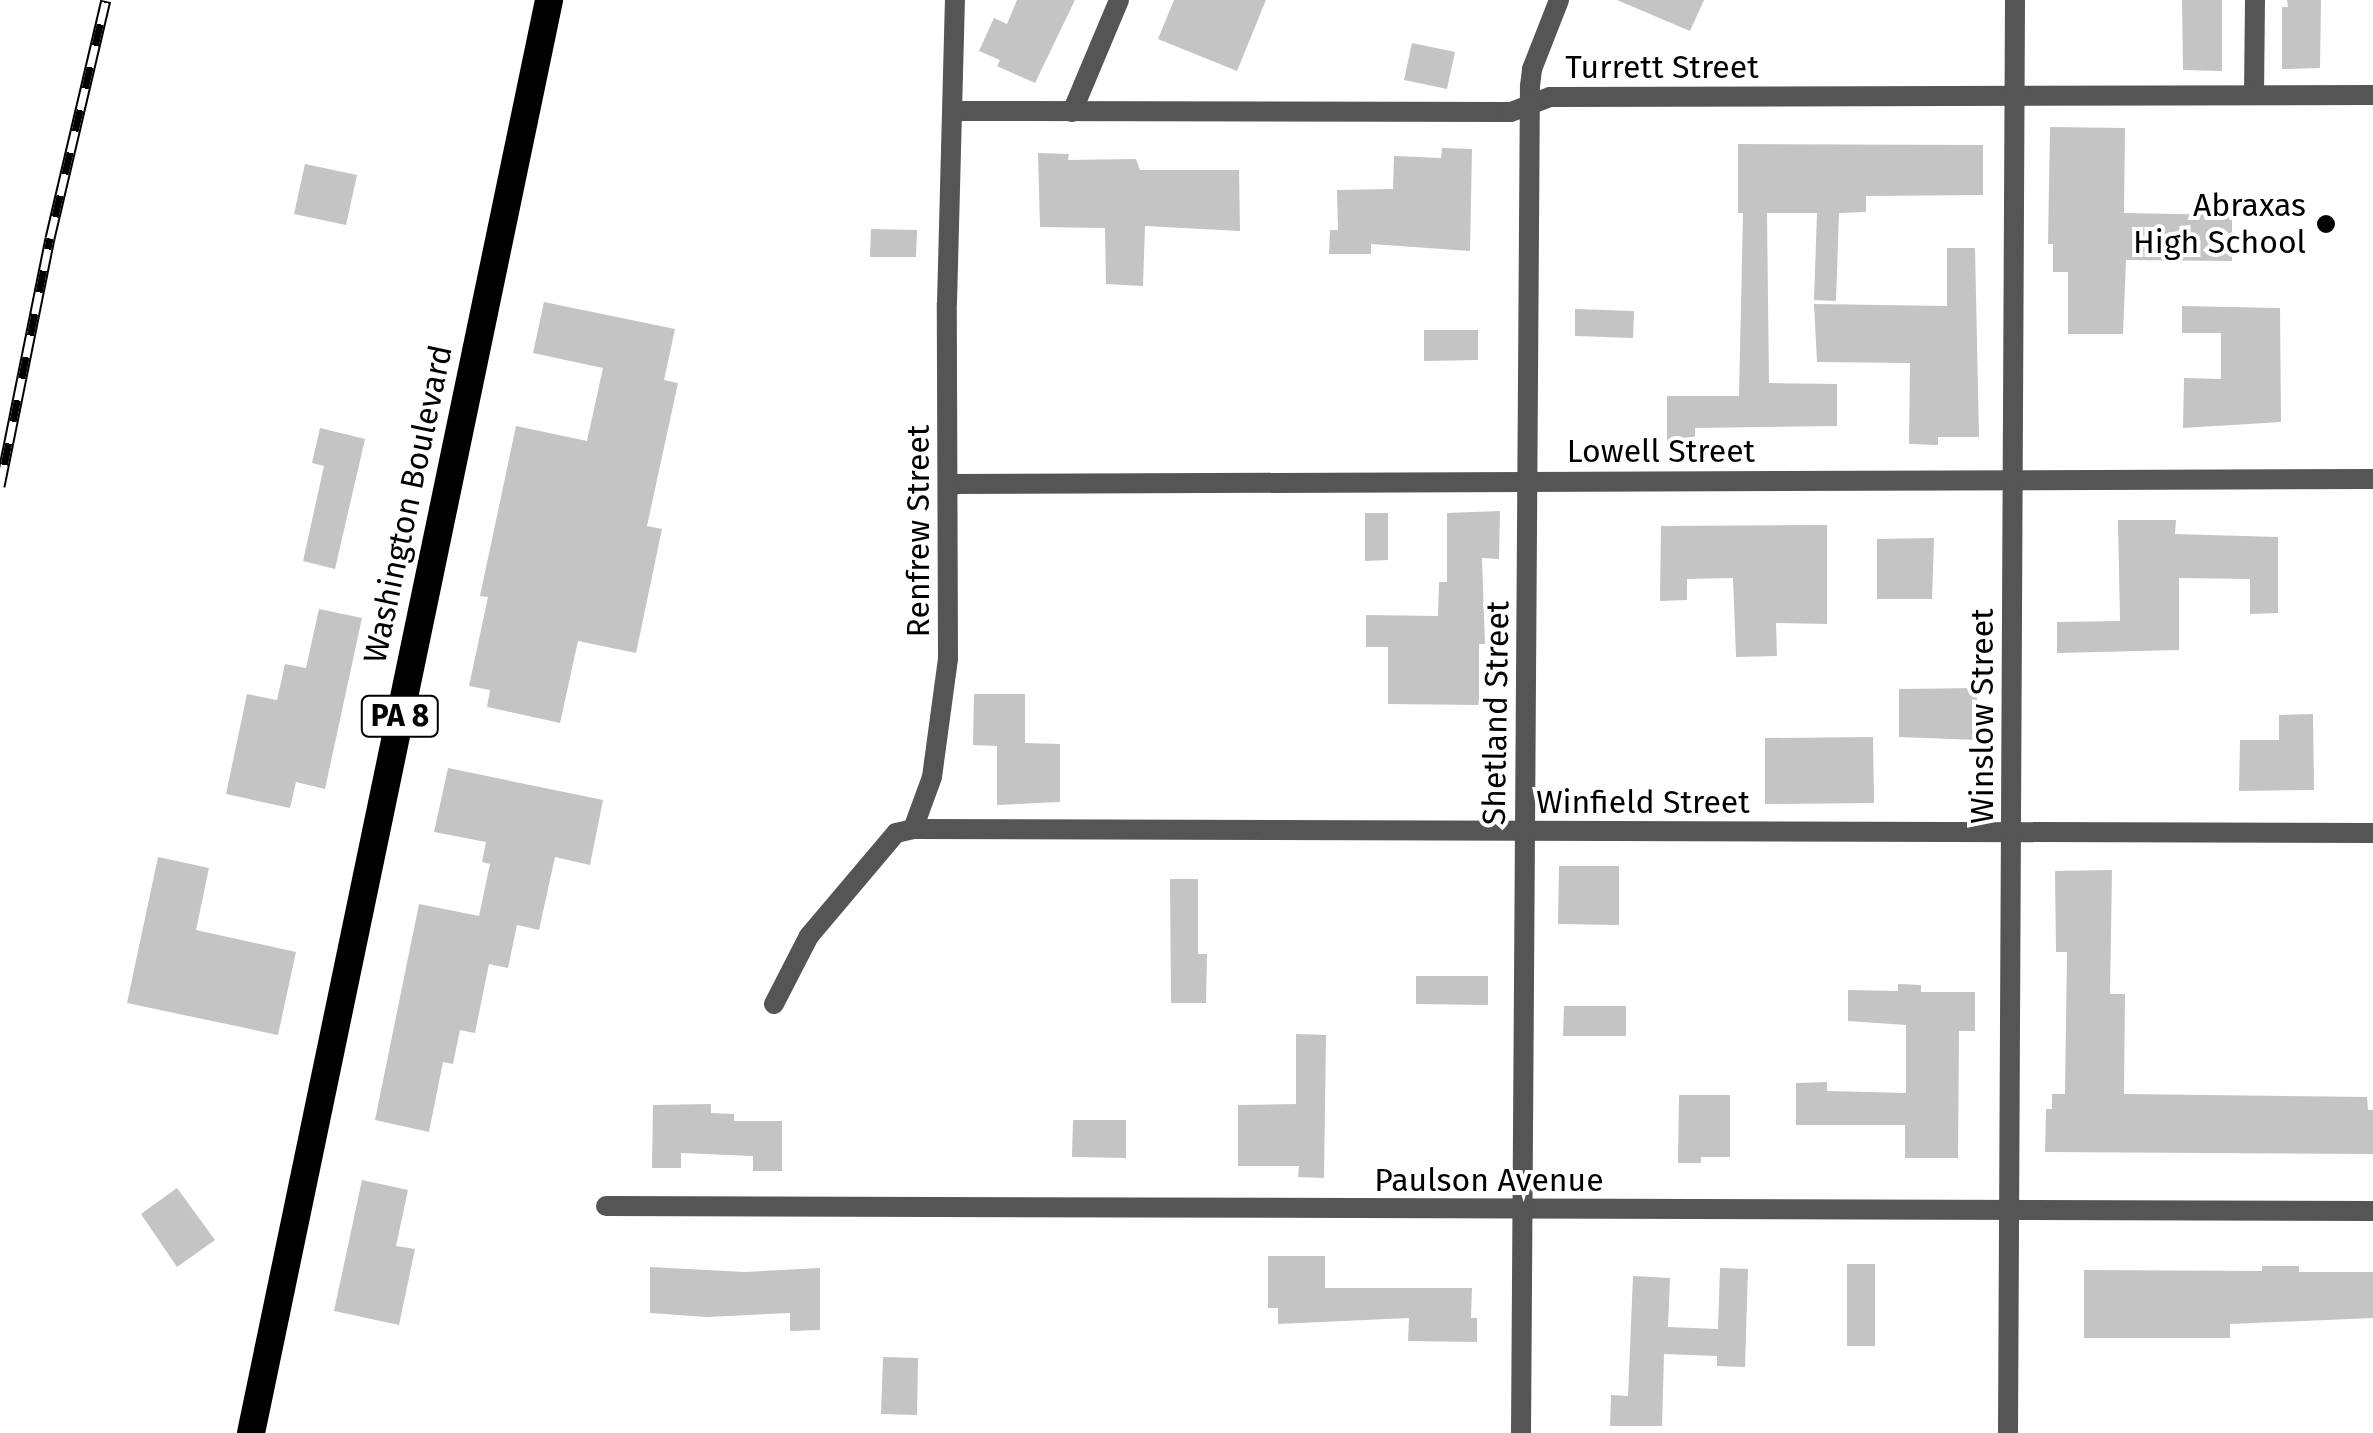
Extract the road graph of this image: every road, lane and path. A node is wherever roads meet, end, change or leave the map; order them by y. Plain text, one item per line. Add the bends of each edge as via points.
1 (548, 0) edge
2 (954, 0) edge
3 (1118, 0) edge
4 (1559, 0) edge
5 (2016, 0) edge
6 (2255, 0) edge
7 (2016, 95) junction
8 (2254, 95) junction
9 (2373, 95) edge
10 (1530, 104) junction
11 (954, 111) junction
12 (1072, 112) junction
13 (2012, 480) junction
14 (2373, 480) edge
15 (1525, 482) junction
16 (949, 484) junction
17 (913, 829) junction
18 (2012, 830) junction
19 (1524, 832) junction
20 (2373, 833) edge
21 (774, 1004) dead end
22 (606, 1206) dead end
23 (2009, 1209) junction
24 (1523, 1210) junction
25 (2373, 1211) edge
26 (251, 1433) edge
27 (1521, 1433) edge
28 (2008, 1433) edge

1 - 26 highway, Washington Boulevard / PA 8
2 - 11 street, Renfrew Street
3 - 12 street
4 - 10 street, Shetland Street via 1532,68
5 - 7 street, Winslow Street
6 - 8 street
7 - 8 street, Turrett Street
7 - 10 street, Turrett Street via 1550,97
7 - 13 street, Winslow Street
8 - 9 street, Turrett Street
10 - 12 street, Turrett Street via 1511,112
10 - 15 street, Shetland Street
11 - 12 street, Turrett Street
11 - 16 street, Renfrew Street
13 - 14 street, Lowell Street
13 - 15 street, Lowell Street
13 - 18 street, Winslow Street
15 - 16 street, Lowell Street
15 - 19 street, Shetland Street
16 - 17 street, Renfrew Street via 948,658 932,777
17 - 19 street, Winfield Street
17 - 21 street via 896,833 809,936
18 - 19 street, Winfield Street
18 - 20 street, Winfield Street
18 - 23 street, Winslow Street
19 - 24 street, Shetland Street
22 - 24 street, Paulson Avenue
23 - 24 street, Paulson Avenue
23 - 25 street, Paulson Avenue
23 - 28 street, Winslow Street
24 - 27 street, Shetland Street

